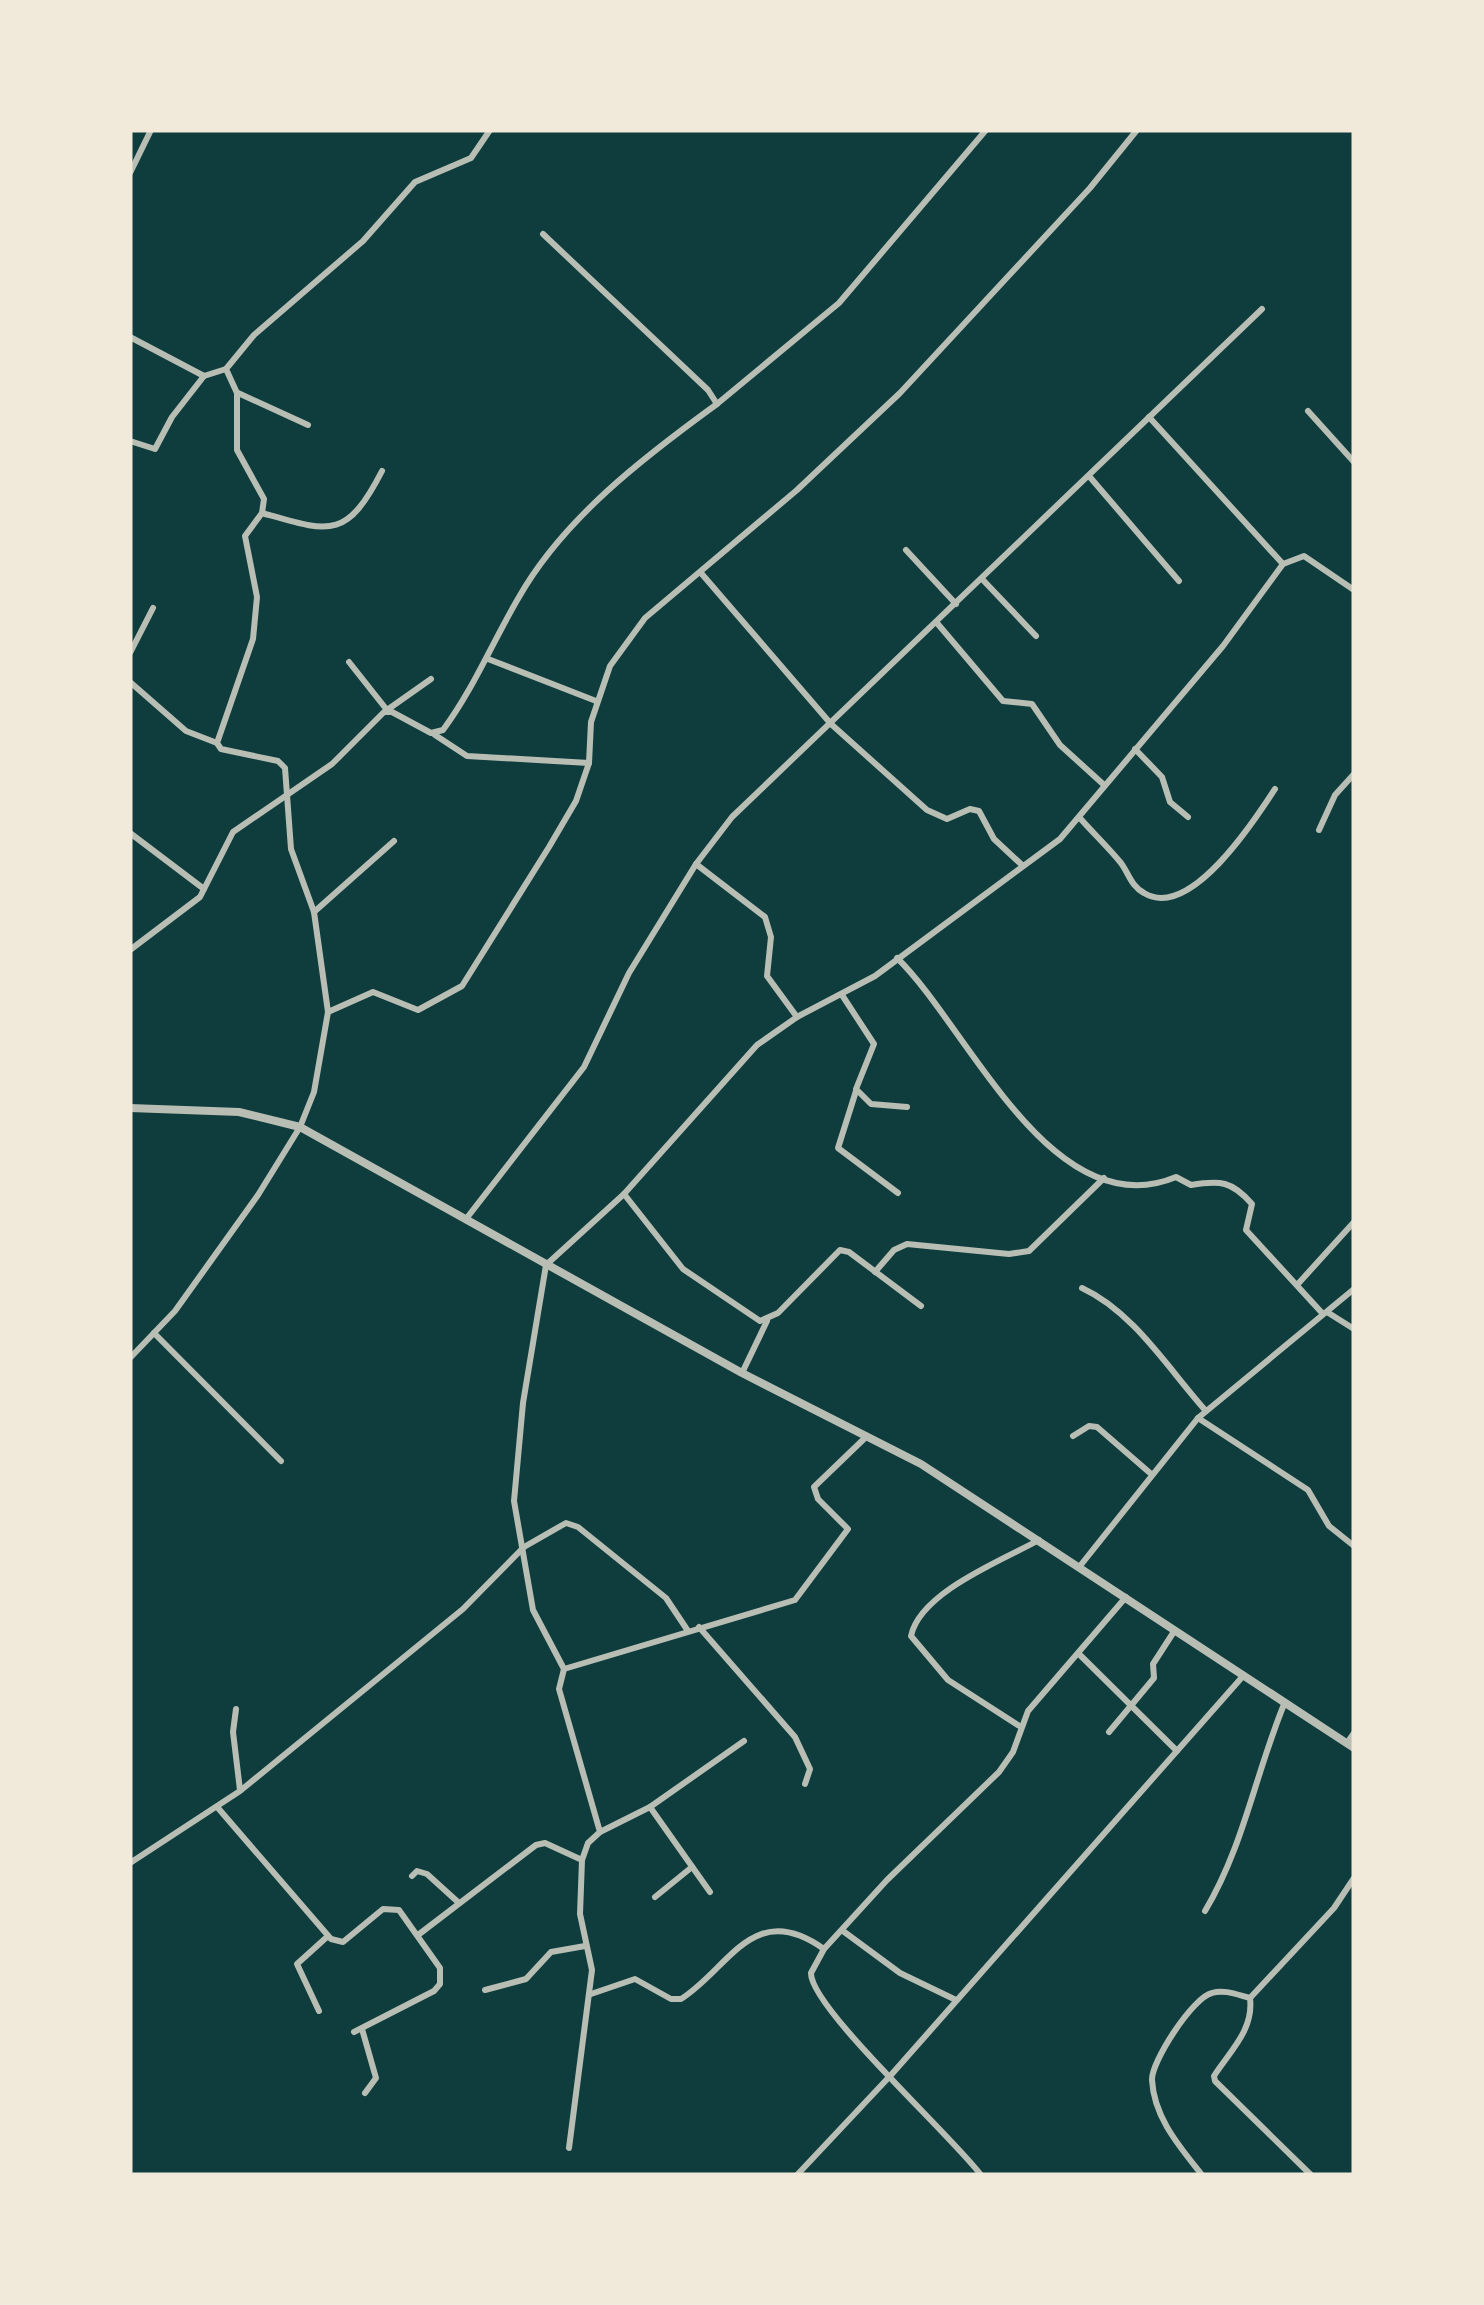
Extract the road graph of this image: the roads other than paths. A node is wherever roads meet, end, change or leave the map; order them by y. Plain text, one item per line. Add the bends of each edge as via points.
1 (151, 130) edge
2 (490, 130) edge
3 (986, 130) edge
4 (1138, 130) edge
5 (130, 173) edge
6 (542, 234) dead end
7 (1262, 309) dead end
8 (130, 338) edge
9 (226, 369) junction
10 (204, 376) junction
11 (237, 393) junction
12 (716, 404) junction
13 (1308, 411) dead end
14 (1149, 417) junction
15 (308, 425) dead end
16 (130, 441) edge
17 (1354, 462) edge
18 (382, 470) dead end
19 (1090, 476) junction
20 (262, 512) junction
21 (906, 550) dead end
22 (1282, 564) junction
23 (701, 573) junction
24 (984, 580) junction
25 (1178, 581) dead end
26 (1354, 590) edge
27 (956, 604) junction
28 (153, 608) dead end
29 (937, 623) junction
30 (1036, 636) dead end
31 (130, 653) edge
32 (488, 659) junction
33 (349, 662) dead end
34 (431, 679) dead end
35 (130, 682) edge
36 (596, 701) junction
37 (387, 710) junction
38 (831, 724) junction
39 (434, 734) junction
40 (216, 742) junction
41 (1134, 749) junction
42 (589, 762) junction
43 (1354, 774) edge
44 (1103, 784) junction
45 (1275, 788) dead end
46 (289, 794) junction
47 (1078, 816) junction
48 (1188, 818) dead end
49 (1319, 830) dead end
50 (130, 833) edge
51 (394, 841) dead end
52 (696, 864) junction
53 (1022, 865) junction
54 (204, 889) junction
55 (314, 912) junction
56 (130, 950) edge
57 (897, 958) junction
58 (842, 994) junction
59 (328, 1012) junction
60 (798, 1017) junction
61 (856, 1089) junction
62 (130, 1108) edge
63 (906, 1108) dead end
64 (300, 1127) junction
65 (1104, 1178) junction
66 (898, 1193) dead end
67 (624, 1194) junction
68 (466, 1219) junction
69 (1354, 1222) edge
70 (546, 1265) junction
71 (875, 1272) junction
72 (1298, 1285) junction
73 (1082, 1288) dead end
74 (1354, 1289) edge
75 (921, 1306) dead end
76 (1325, 1313) junction
77 (767, 1321) junction
78 (1354, 1329) edge
79 (154, 1333) junction
80 (130, 1358) edge
81 (742, 1373) junction
82 (1206, 1411) junction
83 (1198, 1418) junction
84 (866, 1436) junction
85 (1074, 1436) dead end
86 (281, 1461) dead end
87 (1150, 1474) junction
88 (1040, 1540) junction
89 (524, 1546) junction
90 (1354, 1546) edge
91 (1080, 1566) junction
92 (1126, 1598) junction
93 (699, 1626) junction
94 (1176, 1630) junction
95 (688, 1631) junction
96 (1079, 1654) junction
97 (564, 1669) junction
98 (1244, 1676) junction
99 (1284, 1702) junction
100 (1131, 1708) junction
101 (236, 1709) dead end
102 (1021, 1727) junction
103 (1110, 1732) dead end
104 (1354, 1733) edge
105 (744, 1742) dead end
106 (1350, 1745) edge
107 (1177, 1751) junction
108 (805, 1784) dead end
109 (240, 1791) junction
110 (650, 1807) junction
111 (218, 1808) junction
112 (600, 1832) junction
113 (582, 1860) junction
114 (130, 1863) edge
115 (692, 1866) junction
116 (412, 1876) dead end
117 (1354, 1878) edge
118 (710, 1892) dead end
119 (655, 1898) dead end
120 (460, 1903) junction
121 (1205, 1910) dead end
122 (843, 1931) junction
123 (418, 1934) junction
124 (328, 1936) junction
125 (585, 1946) junction
126 (824, 1949) junction
127 (485, 1990) dead end
128 (590, 1994) junction
129 (1250, 1998) junction
130 (956, 2000) junction
131 (320, 2012) dead end
132 (890, 2076) junction
133 (366, 2092) dead end
134 (569, 2148) dead end
135 (796, 2175) edge
136 (981, 2175) edge
137 (1202, 2175) edge
138 (1312, 2175) edge

1 - 5 street
2 - 9 street via 471,158 415,182 363,242 254,335
3 - 12 street via 838,302
4 - 23 street via 900,393
6 - 12 street
7 - 14 street
8 - 10 street
9 - 10 street
9 - 11 street
10 - 16 street via 155,449
11 - 15 street
11 - 20 street via 237,450 264,499
12 - 32 street via 564,535 519,595
13 - 17 street
14 - 19 street
14 - 22 street
18 - 20 street via 354,512 327,530
19 - 24 street
19 - 25 street
20 - 40 street via 246,536 257,597 254,639
21 - 27 street
22 - 26 street via 1304,556
22 - 41 street via 1223,646
23 - 36 street via 625,641
23 - 38 street
24 - 27 street
24 - 30 street
27 - 29 street
28 - 31 street
29 - 38 street
29 - 44 street via 1003,701 1032,704 1060,745
32 - 36 street
32 - 39 street via 445,728
33 - 37 street
34 - 37 street
35 - 40 street via 186,731
36 - 42 street
37 - 39 street
37 - 46 street via 332,764
38 - 52 street via 732,818
38 - 53 street via 927,810 947,819 979,811 994,839
39 - 42 street via 467,756
40 - 46 street via 282,764
41 - 44 street
41 - 48 street via 1162,776 1170,802
42 - 59 street via 576,802 458,991 418,1010 368,992
43 - 49 street
44 - 47 street
45 - 47 street via 1211,874 1176,895 1148,896 1133,885
46 - 54 street via 233,832
46 - 55 street via 290,849
47 - 53 street via 1049,849
50 - 54 street
51 - 55 street
52 - 60 street via 765,916 771,937 766,976
52 - 68 street via 630,973 584,1067
53 - 57 street
54 - 56 street
55 - 59 street
57 - 58 street
57 - 65 street via 927,986 1018,1119
58 - 60 street
58 - 61 street via 874,1044
59 - 64 street via 314,1092
60 - 67 street via 744,1058
61 - 63 street via 871,1104
61 - 66 street via 838,1148
62 - 64 street via 239,1112
64 - 68 street
64 - 79 street via 258,1195
65 - 71 street via 1030,1251 907,1244
65 - 72 street via 1154,1186 1176,1176 1191,1185 1232,1184 1252,1204 1246,1230
67 - 70 street
67 - 77 street via 684,1270
68 - 70 street
69 - 72 street
70 - 81 street
70 - 89 street via 514,1501
71 - 75 street
71 - 77 street via 845,1250 834,1252
72 - 76 street
73 - 82 street via 1151,1344
74 - 76 street
76 - 78 street
76 - 82 street
77 - 81 street
79 - 80 street
79 - 86 street
81 - 84 street
82 - 83 street
83 - 87 street
83 - 90 street via 1308,1490 1329,1526
84 - 88 street
84 - 93 street via 814,1486 848,1529 801,1594
85 - 87 street via 1097,1427
87 - 91 street
88 - 91 street
88 - 102 street via 947,1590 912,1636 948,1680
89 - 95 street via 573,1524 666,1598
89 - 97 street via 533,1610
89 - 109 street via 463,1609
91 - 92 street
92 - 94 street
92 - 96 street
93 - 95 street
93 - 108 street via 795,1736 810,1769
94 - 98 street
94 - 100 street
95 - 97 street
96 - 100 street
96 - 102 street
97 - 112 street via 559,1689
98 - 99 street
98 - 107 street
99 - 106 street
99 - 121 street via 1248,1814
100 - 103 street
100 - 107 street
101 - 109 street
102 - 122 street via 1013,1752 979,1795
104 - 106 street
105 - 110 street
107 - 130 street
109 - 111 street
110 - 112 street
110 - 115 street
111 - 114 street
111 - 124 street
112 - 113 street
113 - 120 street via 540,1843
113 - 125 street
115 - 118 street
115 - 119 street
116 - 120 street via 427,1874
117 - 129 street
120 - 123 street
122 - 126 street
122 - 130 street via 900,1973
123 - 124 street via 392,1908 343,1942
123 - 133 street via 440,1968 440,1984 358,2030 376,2078
124 - 131 street via 297,1964
125 - 127 street via 552,1952 526,1979
125 - 128 street
126 - 128 street via 798,1934 753,1937 681,1999 635,1980
126 - 132 street via 811,1973 816,1995
128 - 134 street
129 - 137 street via 1205,1995 1154,2064 1161,2117
129 - 138 street via 1250,2023 1215,2081
130 - 132 street
132 - 135 street
132 - 136 street

